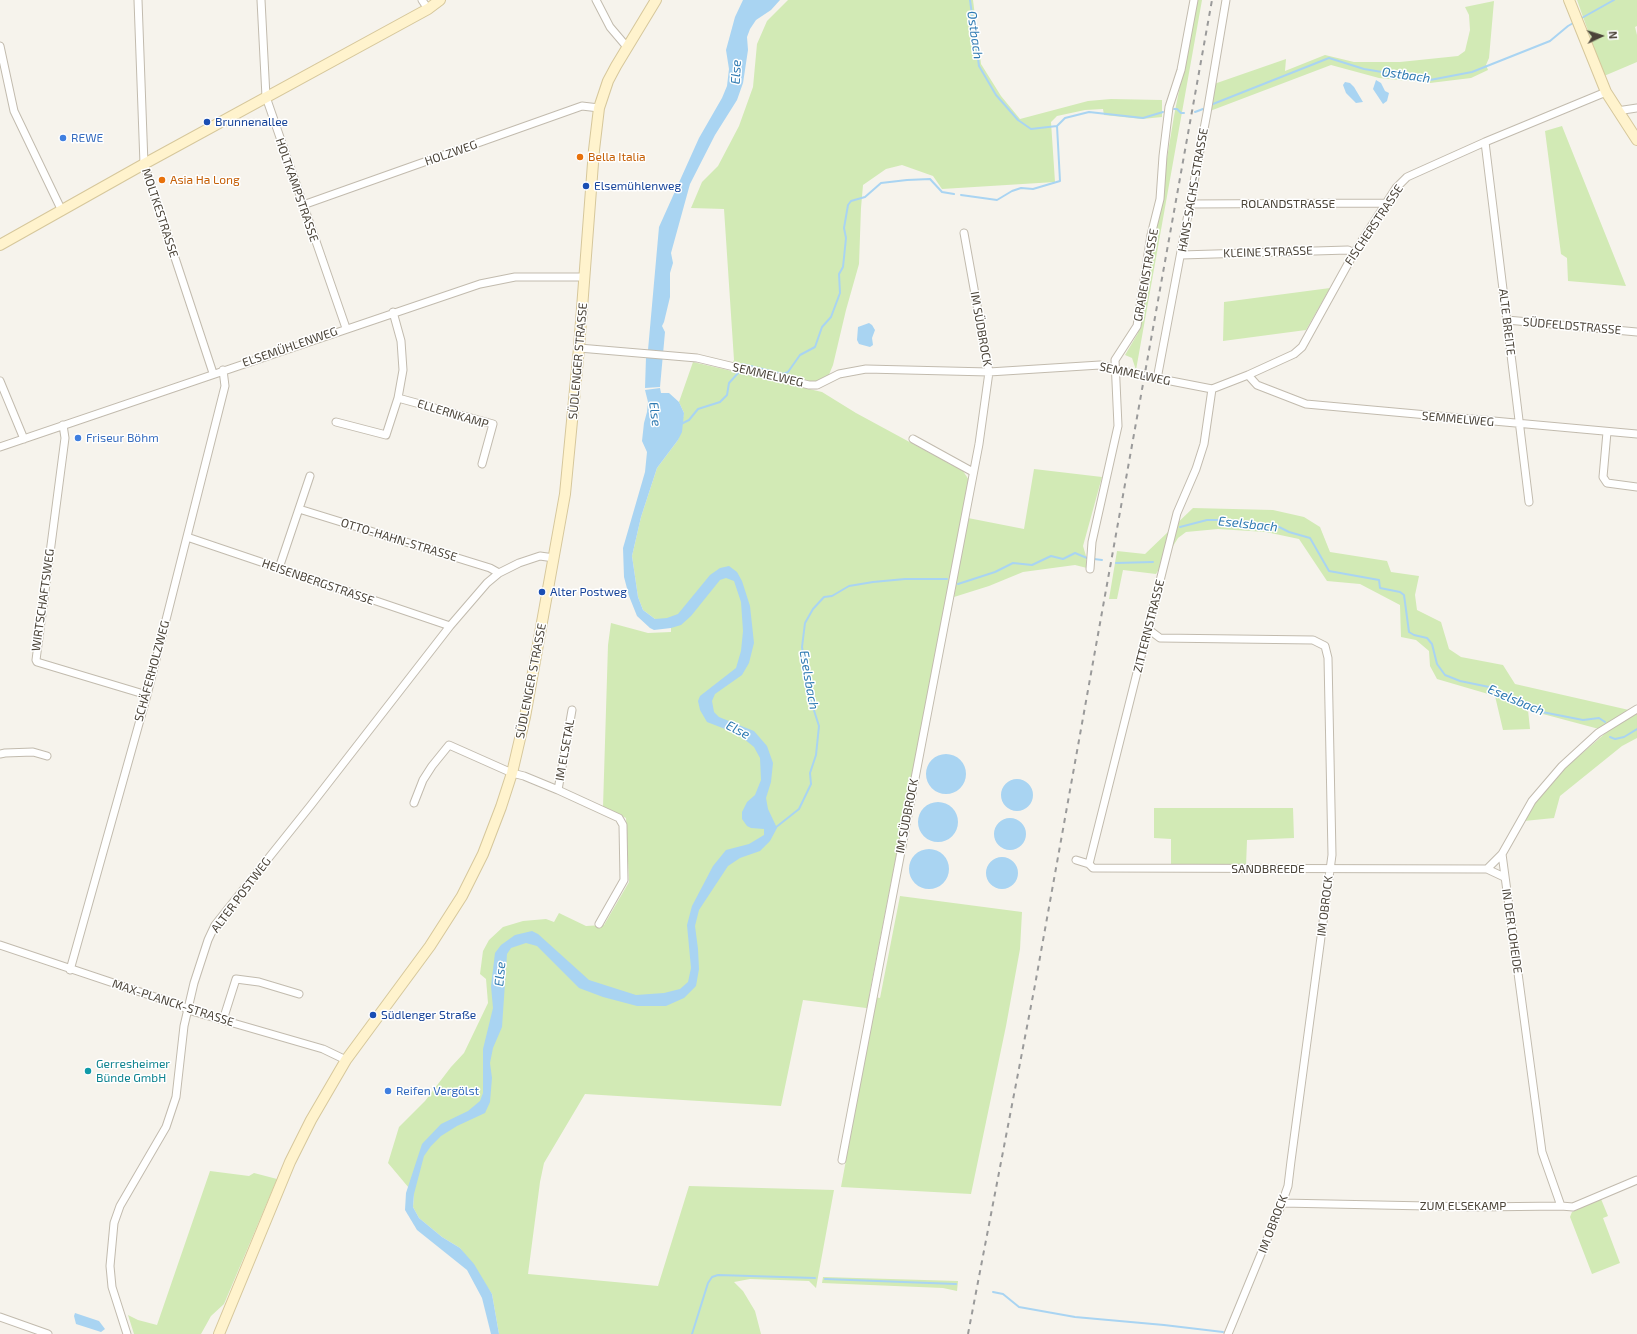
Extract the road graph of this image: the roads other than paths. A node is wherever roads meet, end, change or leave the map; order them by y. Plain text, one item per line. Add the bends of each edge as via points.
1 (138, 0) edge
2 (261, 0) edge
3 (422, 0) edge
4 (440, 0) edge
5 (596, 0) edge
6 (656, 0) edge
7 (1194, 0) edge
8 (1226, 0) edge
9 (1569, 0) edge
10 (428, 9) junction
11 (0, 46) edge
12 (627, 47) junction
13 (1606, 92) junction
14 (266, 97) junction
15 (599, 108) junction
16 (1637, 108) edge
17 (1617, 111) junction
18 (1637, 140) edge
19 (1485, 142) junction
20 (144, 164) junction
21 (1386, 203) junction
22 (1190, 204) junction
23 (303, 205) junction
24 (62, 211) junction
25 (964, 233) dead end
26 (0, 245) edge
27 (1354, 253) junction
28 (1181, 255) junction
29 (585, 277) junction
30 (393, 312) junction
31 (1506, 320) junction
32 (346, 328) junction
33 (1637, 332) edge
34 (579, 348) junction
35 (1115, 369) junction
36 (222, 370) junction
37 (989, 372) junction
38 (214, 373) junction
39 (1248, 375) junction
40 (1157, 378) junction
41 (0, 381) edge
42 (1212, 389) junction
43 (398, 398) junction
44 (336, 422) dead end
45 (1520, 424) junction
46 (63, 425) junction
47 (1608, 432) junction
48 (1637, 434) edge
49 (24, 439) junction
50 (913, 439) dead end
51 (0, 447) edge
52 (482, 464) dead end
53 (973, 472) junction
54 (310, 476) dead end
55 (1637, 487) edge
56 (1529, 502) dead end
57 (299, 509) junction
58 (187, 537) junction
59 (554, 558) junction
60 (279, 568) junction
61 (1090, 568) dead end
62 (499, 573) junction
63 (450, 626) junction
64 (1148, 629) junction
65 (147, 695) junction
66 (1637, 709) edge
67 (572, 710) dead end
68 (0, 754) edge
69 (47, 756) dead end
70 (512, 773) junction
71 (558, 790) junction
72 (414, 803) dead end
73 (1502, 854) junction
74 (1076, 860) dead end
75 (1089, 864) junction
76 (1330, 869) junction
77 (1487, 869) junction
78 (1504, 877) junction
79 (599, 924) dead end
80 (0, 945) edge
81 (70, 970) junction
82 (299, 994) dead end
83 (188, 1010) junction
84 (223, 1020) junction
85 (346, 1060) junction
86 (842, 1160) dead end
87 (1637, 1180) edge
88 (1282, 1203) junction
89 (1561, 1206) junction
90 (230, 1306) junction
91 (0, 1317) edge
92 (48, 1334) edge
93 (127, 1334) edge
94 (212, 1334) edge
95 (218, 1334) edge
96 (1228, 1334) edge

1 - 20 street, MOLTKESTRASSE
2 - 14 street, HOLTKAMPSTRASSE
3 - 10 street
4 - 10 main road
5 - 12 street via 610,27
6 - 12 main road, SÜDLENGER STRASSE
7 - 35 street, GRABENSTRASSE via 1181,70 1169,107 1160,199 1151,235 1137,326 1115,360
8 - 22 street, HANS-SACHS-STRASSE
9 - 13 main road
10 - 14 main road
11 - 24 street via 14,111
12 - 15 main road, SÜDLENGER STRASSE via 608,81
13 - 17 main road
13 - 19 street, FISCHERSTRASSE
14 - 20 main road
14 - 23 street, HOLTKAMPSTRASSE
15 - 23 street, HOLZWEG via 582,106
15 - 29 main road, SÜDLENGER STRASSE
16 - 17 street
17 - 18 main road
19 - 21 street, FISCHERSTRASSE via 1407,178
19 - 31 street, ALTE BREITE
20 - 24 main road
20 - 38 street, MOLTKESTRASSE
21 - 22 street, ROLANDSTRASSE
21 - 27 street, FISCHERSTRASSE
22 - 28 street, HANS-SACHS-STRASSE
23 - 32 street, HOLTKAMPSTRASSE
24 - 26 main road
25 - 37 street, IM SÜDBROCK
27 - 28 street, KLEINE STRASSE via 1348,250
27 - 39 street, FISCHERSTRASSE via 1302,347 1294,354
28 - 40 street, HANS-SACHS-STRASSE
29 - 30 street, ELSEMÜHLENWEG via 515,277 496,280
29 - 34 main road, SÜDLENGER STRASSE
30 - 32 street, ELSEMÜHLENWEG
30 - 43 street via 403,370
31 - 33 street, SÜDFELDSTRASSE
31 - 45 street, ALTE BREITE
32 - 36 street, ELSEMÜHLENWEG
34 - 37 street, SEMMELWEG via 697,358 809,385 817,385 839,374 866,369
34 - 59 main road, SÜDLENGER STRASSE via 565,494
35 - 37 street, SEMMELWEG via 1100,365
35 - 40 street, SEMMELWEG
35 - 61 street, GRABENSTRASSE via 1118,426 1092,542
36 - 38 street, ELSEMÜHLENWEG
36 - 58 street, SCHÄFERHOLZWEG via 226,386
37 - 53 street, IM SÜDBROCK
38 - 46 street, ELSEMÜHLENWEG
39 - 42 street
39 - 45 street, SEMMELWEG via 1256,385 1306,404
40 - 42 street, SEMMELWEG
41 - 49 street
42 - 64 street, ZITTERNSTRASSE via 1204,444 1177,513
43 - 44 street via 386,435
43 - 52 street, ELLERNKAMP via 493,424
45 - 47 street, SEMMELWEG
45 - 56 street, ALTE BREITE
46 - 49 street, ELSEMÜHLENWEG
46 - 65 street, WIRTSCHAFTSWEG via 65,438 36,660
47 - 48 street, SEMMELWEG
47 - 55 street via 1603,477 1607,483
49 - 51 street, ELSEMÜHLENWEG
50 - 53 street
53 - 86 street, IM SÜDBROCK
54 - 57 street
57 - 60 street
57 - 62 street, OTTO-HAHN-STRASSE via 490,568
58 - 60 street, HEISENBERGSTRASSE
58 - 65 street, SCHÄFERHOLZWEG
59 - 62 street, ALTER POSTWEG via 533,557
59 - 70 main road, SÜDLENGER STRASSE
60 - 63 street, HEISENBERGSTRASSE
62 - 63 street, ALTER POSTWEG via 487,583
63 - 83 street, ALTER POSTWEG via 215,925 194,983
64 - 75 street, ZITTERNSTRASSE
64 - 76 street, IM OBROCK via 1160,638 1313,640 1324,646 1328,658 1332,855
65 - 81 street, SCHÄFERHOLZWEG
66 - 73 street via 1598,733 1562,766 1532,801
67 - 71 street, IM ELSETAL
68 - 69 street via 33,752
70 - 71 street
70 - 72 street via 449,745 423,780
70 - 85 main road, SÜDLENGER STRASSE via 487,843 462,896 430,946
71 - 79 street via 619,818 623,825 624,880
73 - 77 street
73 - 78 street, IN DER LOHEIDE
74 - 75 street, SANDBREEDE
75 - 76 street, SANDBREEDE via 1093,868
76 - 77 street, SANDBREEDE
76 - 88 street, IM OBROCK via 1292,1161
77 - 78 street, SANDBREEDE
78 - 89 street, IN DER LOHEIDE via 1542,1152
80 - 81 street, MAX-PLANCK-STRASSE
81 - 83 street, MAX-PLANCK-STRASSE
82 - 84 street via 259,982 236,979
83 - 84 street, MAX-PLANCK-STRASSE
83 - 93 street, ALTER POSTWEG via 176,1097 166,1127 120,1206 114,1223 110,1266 112,1287
84 - 85 street, MAX-PLANCK-STRASSE via 322,1049
85 - 90 main road, SÜDLENGER STRASSE via 290,1162
87 - 89 street, ZUM ELSEKAMP via 1573,1207
88 - 89 street, ZUM ELSEKAMP
88 - 96 street, IM OBROCK
90 - 94 main road, SÜDLENGER STRASSE
90 - 95 main road, SÜDLENGER STRASSE
91 - 92 street

